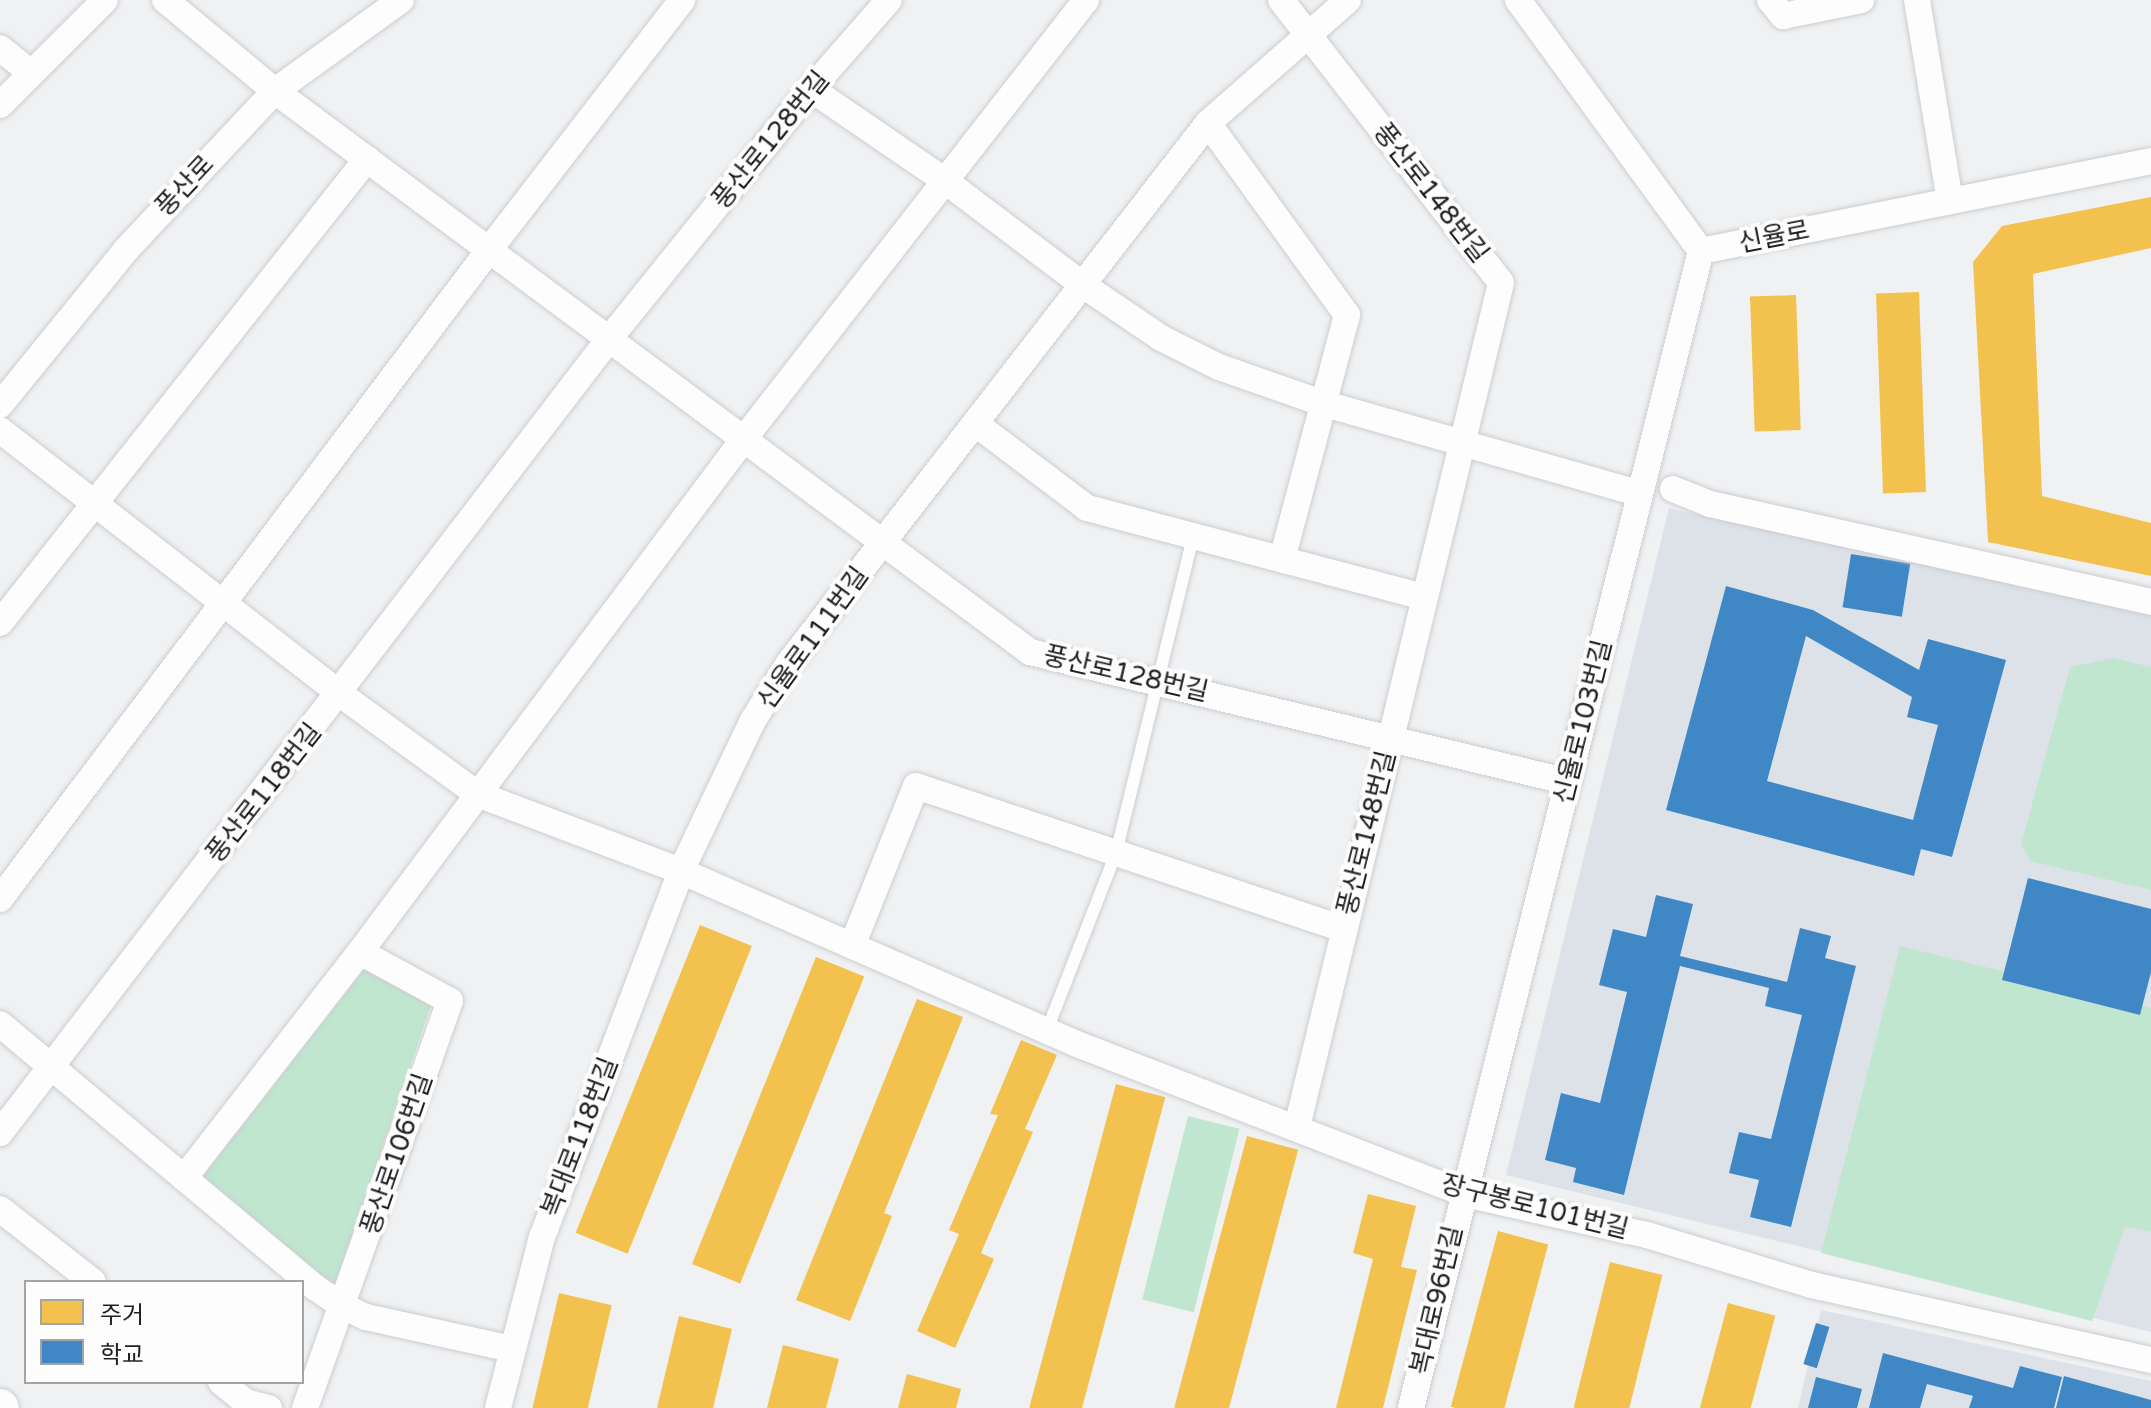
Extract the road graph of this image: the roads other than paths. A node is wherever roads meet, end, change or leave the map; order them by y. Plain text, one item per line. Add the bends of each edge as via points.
1 (105, 0) edge
2 (165, 0) edge
3 (401, 0) edge
4 (682, 0) edge
5 (889, 0) edge
6 (1086, 0) edge
7 (1281, 0) edge
8 (1348, 0) edge
9 (1518, 0) edge
10 (1770, 0) edge
11 (1861, 0) edge
12 (1917, 0) edge
13 (1305, 34) junction
14 (0, 48) edge
15 (31, 73) junction
16 (811, 89) junction
17 (275, 91) junction
18 (0, 105) edge
19 (1208, 123) junction
20 (367, 159) junction
21 (2151, 161) edge
22 (944, 180) junction
23 (1950, 201) junction
24 (489, 250) junction
25 (1701, 251) junction
26 (1083, 285) junction
27 (609, 339) junction
28 (1322, 403) junction
29 (0, 405) edge
30 (976, 424) junction
31 (0, 430) edge
32 (743, 440) junction
33 (1461, 444) junction
34 (1673, 489) dead end
35 (1638, 493) junction
36 (92, 504) junction
37 (466, 527) joint
38 (1193, 537) junction
39 (883, 544) junction
40 (1282, 560) junction
41 (1424, 597) junction
42 (2151, 602) edge
43 (222, 603) junction
44 (0, 623) edge
45 (1160, 682) junction
46 (340, 694) junction
47 (1391, 737) junction
48 (1569, 782) junction
49 (477, 794) junction
50 (1116, 853) junction
51 (681, 871) junction
52 (0, 899) edge
53 (1344, 929) junction
54 (852, 946) junction
55 (360, 952) junction
56 (0, 1024) edge
57 (1047, 1030) junction
58 (51, 1068) junction
59 (1297, 1127) junction
60 (0, 1133) edge
61 (184, 1178) junction
62 (1462, 1193) junction
63 (0, 1209) edge
64 (90, 1280) edge
65 (343, 1306) junction
66 (512, 1349) junction
67 (2151, 1360) edge
68 (224, 1384) edge
69 (269, 1408) edge
70 (305, 1408) edge
71 (498, 1408) edge
72 (1411, 1408) edge

1 - 15 street
2 - 17 street, 풍산로128번길
3 - 17 street, 풍산로
4 - 24 street
5 - 16 street, 풍산로128번길
6 - 22 street
7 - 13 street, 풍산로148번길
8 - 13 street, 신율로111번길
9 - 25 street, 신율로
10 - 11 street via 1783,16
12 - 23 street
13 - 19 street, 신율로111번길
13 - 33 street, 풍산로148번길 via 1501,283
14 - 15 street
15 - 18 street
16 - 22 street
16 - 27 street, 풍산로128번길
17 - 20 street, 풍산로128번길
17 - 29 street, 풍산로 via 126,250
19 - 26 street, 신율로111번길
19 - 28 street via 1347,315
20 - 24 street, 풍산로128번길
20 - 36 street
21 - 23 street, 신율로
22 - 26 street
22 - 32 street
23 - 25 street, 신율로
24 - 27 street, 풍산로128번길
24 - 43 street
25 - 35 street, 신율로103번길
26 - 28 street via 1161,338 1219,367
26 - 30 street, 신율로111번길
27 - 32 street, 풍산로128번길
27 - 37 street, 풍산로128번길
28 - 33 street
28 - 40 street
30 - 38 street via 1087,508
30 - 39 street, 신율로111번길
31 - 36 street
32 - 39 street, 풍산로128번길
32 - 49 street
33 - 35 street
33 - 41 street, 풍산로148번길
34 - 42 street via 1710,504
35 - 48 street, 신율로103번길
36 - 43 street
36 - 44 street
37 - 46 street, 풍산로118번길
38 - 40 street
38 - 45 lane
39 - 45 street, 풍산로128번길 via 1030,652
39 - 51 street, 신율로111번길 via 789,663 752,722
40 - 41 street
41 - 47 street, 풍산로148번길
43 - 46 street
43 - 52 street
45 - 47 street, 풍산로128번길
45 - 50 lane
46 - 49 street
46 - 58 street, 풍산로118번길
47 - 48 street, 풍산로128번길
47 - 53 street, 풍산로148번길
48 - 62 street, 신율로103번길
49 - 51 street
49 - 55 street
50 - 53 street, 풍산로148번길
50 - 54 street via 916,786
50 - 57 lane
51 - 54 street, 장구봉로101번길
51 - 66 street, 복대로118번길 via 541,1240
53 - 59 street, 풍산로148번길
54 - 57 street, 장구봉로101번길
55 - 61 street
55 - 65 street, 풍산로106번길 via 450,1001
56 - 58 street
57 - 59 street, 장구봉로101번길
58 - 60 street
58 - 61 street
59 - 62 street, 장구봉로101번길
61 - 65 street
62 - 67 street, 장구봉로101번길 via 1647,1235 1812,1285
62 - 72 street, 복대로96번길
63 - 64 street
65 - 66 street via 366,1317
65 - 70 street, 풍산로106번길
66 - 71 street, 복대로118번길
68 - 69 street via 246,1402

